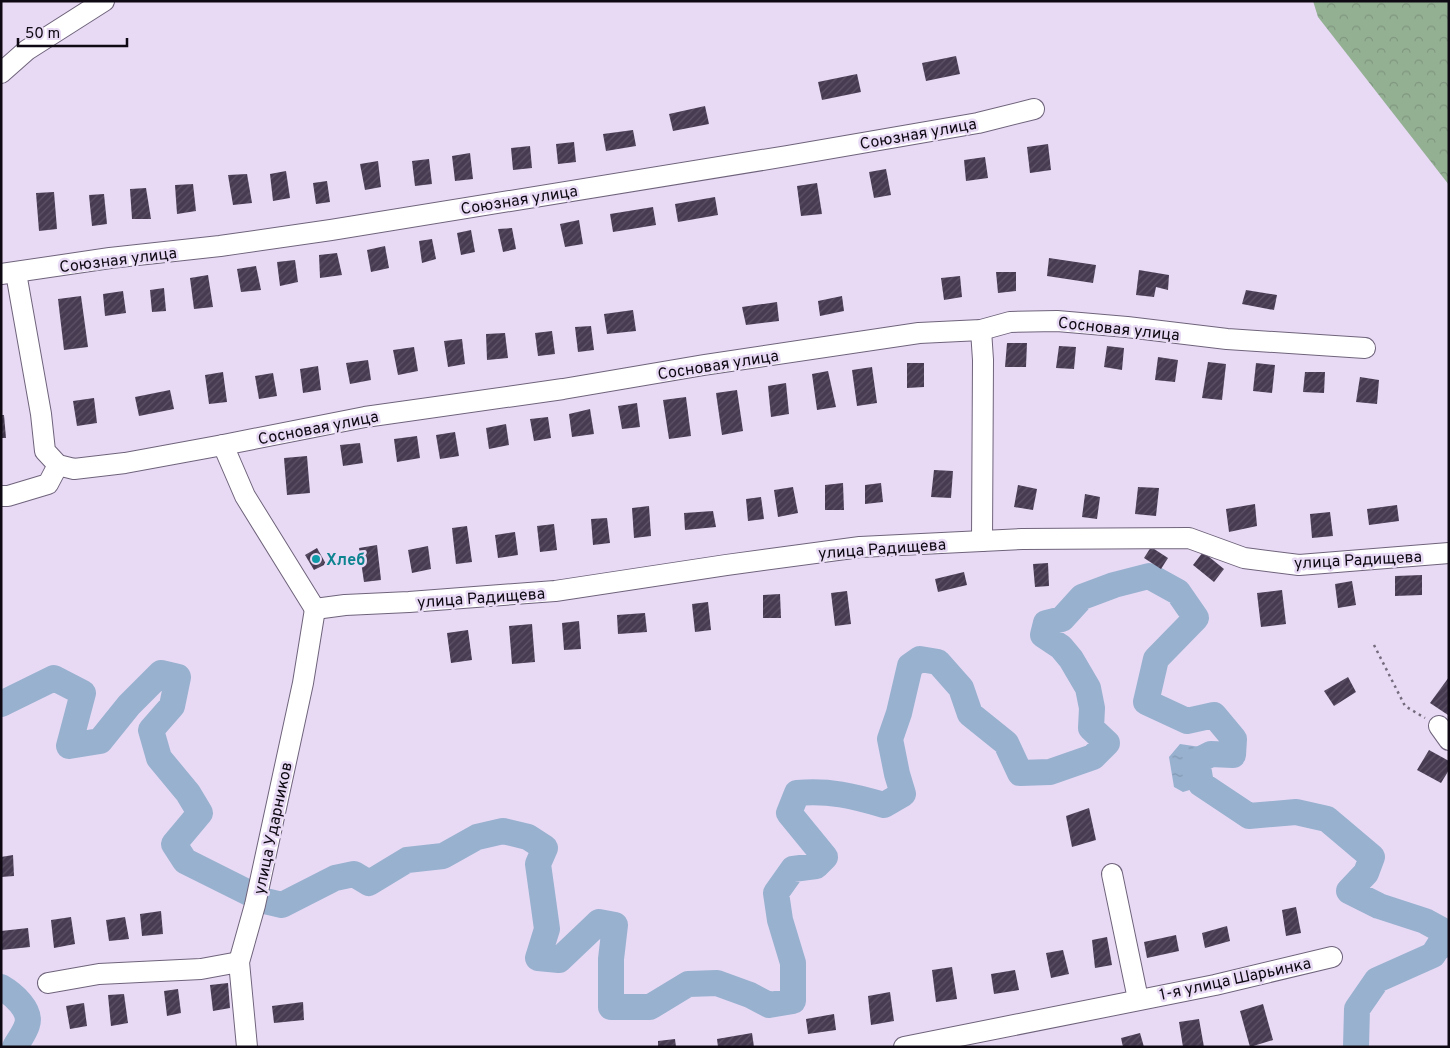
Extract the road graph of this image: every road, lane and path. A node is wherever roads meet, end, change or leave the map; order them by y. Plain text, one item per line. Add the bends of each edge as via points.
1 (104, 1) edge
2 (1, 73) edge
3 (1034, 109) dead end
4 (9, 273) edge
5 (981, 330) junction
6 (1366, 348) dead end
7 (223, 445) junction
8 (66, 467) junction
9 (1, 496) edge
10 (982, 541) junction
11 (1449, 553) edge
12 (315, 609) junction
13 (1374, 645) dead end
14 (1444, 733) edge
15 (1112, 874) dead end
16 (1332, 957) dead end
17 (239, 962) junction
18 (48, 983) dead end
19 (1138, 999) junction
20 (247, 1047) edge
21 (904, 1047) edge

1 - 2 street via 27,50
3 - 4 street, Союзная улица via 978,123 787,156 331,230
4 - 8 street via 45,451
5 - 6 street, Сосновая улица via 1010,322 1057,321 1227,339
5 - 7 street, Сосновая улица via 890,337 563,389 365,416
5 - 10 street
7 - 8 street, Сосновая улица via 125,463
7 - 12 street via 245,496
8 - 9 street via 48,484
10 - 11 street, улица Радищева via 1188,538 1244,558 1299,565
10 - 12 street, улица Радищева via 860,547 555,591
12 - 17 street, улица Ударников via 303,683 260,884
13 - 14 path via 1405,706
15 - 19 street, 1-я улица Шарьинка
16 - 19 street, 1-я улица Шарьинка via 1215,985
17 - 18 street via 201,969 99,974
17 - 20 street, улица Ударников
19 - 21 street, 1-я улица Шарьинка

